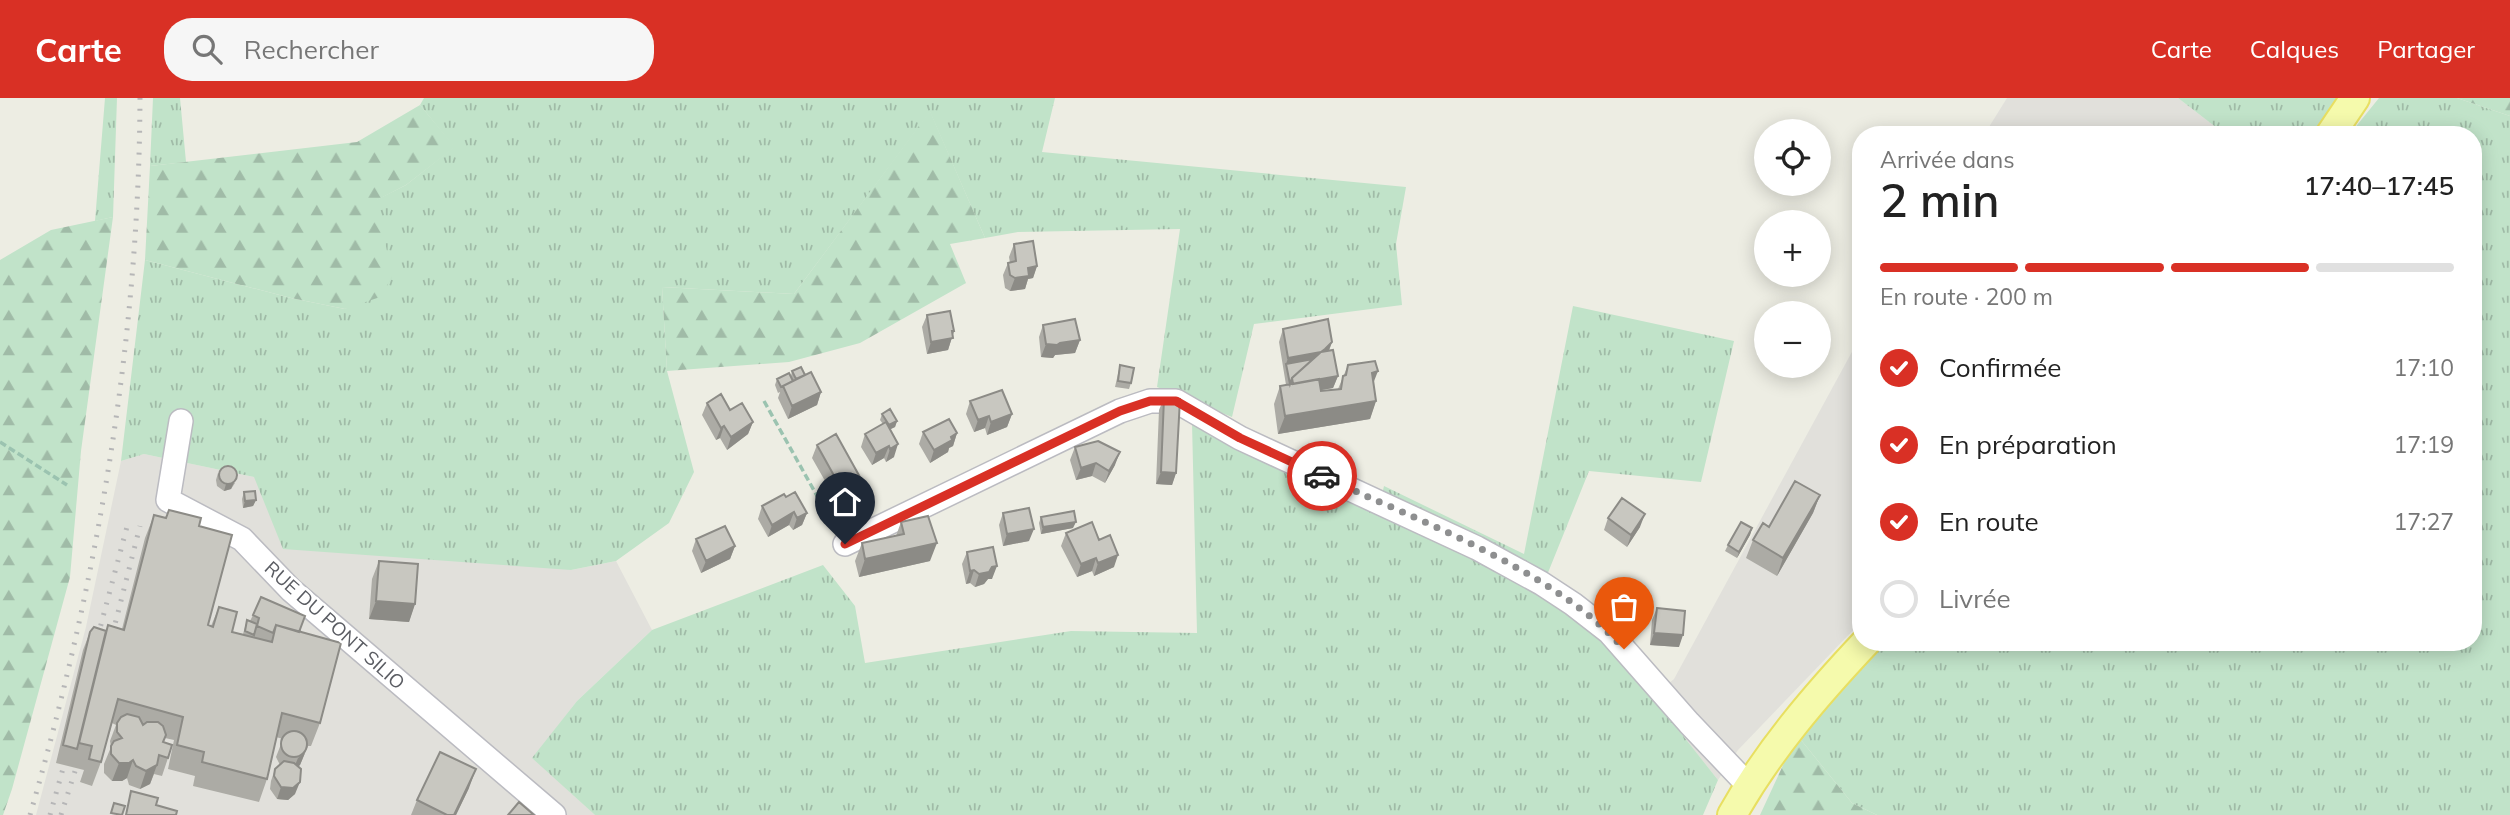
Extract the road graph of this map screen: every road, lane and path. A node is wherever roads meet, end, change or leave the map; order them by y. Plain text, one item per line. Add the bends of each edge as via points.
1 (2355, 98) edge
2 (2336, 126) edge
3 (764, 401) dead end
4 (181, 421) dead end
5 (0, 442) edge
6 (67, 485) dead end
7 (845, 544) joint
8 (1858, 651) edge
9 (1749, 786) junction
10 (554, 815) edge
11 (1732, 815) edge

1 - 2 main road
3 - 7 path
4 - 10 street, RUE DU PONT SILIO via 168,500 242,539 291,590
5 - 6 path
7 - 9 street via 1120,411 1150,401 1176,401 1240,438 1477,548 1573,604 1609,632
8 - 9 main road via 1798,719
9 - 11 main road

